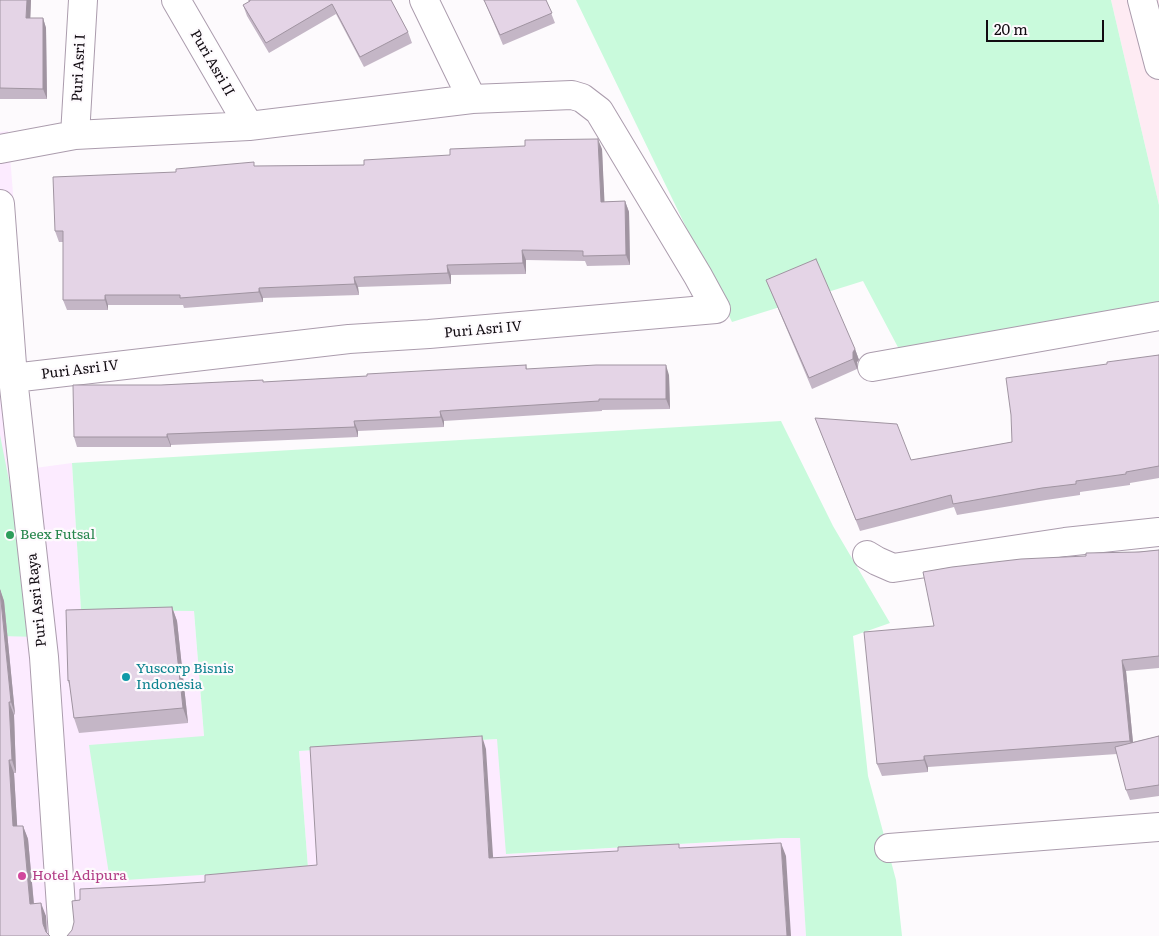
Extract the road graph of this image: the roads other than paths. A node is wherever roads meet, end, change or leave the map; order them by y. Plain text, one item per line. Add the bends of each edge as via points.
1 (83, 0) edge
2 (176, 0) edge
3 (424, 0) edge
4 (1142, 0) edge
5 (1159, 64) edge
6 (472, 99) junction
7 (249, 126) junction
8 (75, 135) junction
9 (0, 149) edge
10 (0, 204) edge
11 (1159, 316) edge
12 (872, 367) dead end
13 (12, 378) junction
14 (1159, 532) edge
15 (867, 554) dead end
16 (1159, 827) edge
17 (889, 848) dead end
18 (63, 936) edge

1 - 8 street, Puri Asri I
2 - 7 street, Puri Asri II
3 - 6 street
4 - 5 street
6 - 7 street
6 - 13 street, Puri Asri IV via 572,94 592,104 716,309 349,340
7 - 8 street
8 - 9 street
10 - 13 street, Puri Asri Raya
11 - 12 street
13 - 18 street, Puri Asri Raya via 44,657
14 - 15 street via 1065,542 893,568
16 - 17 street

